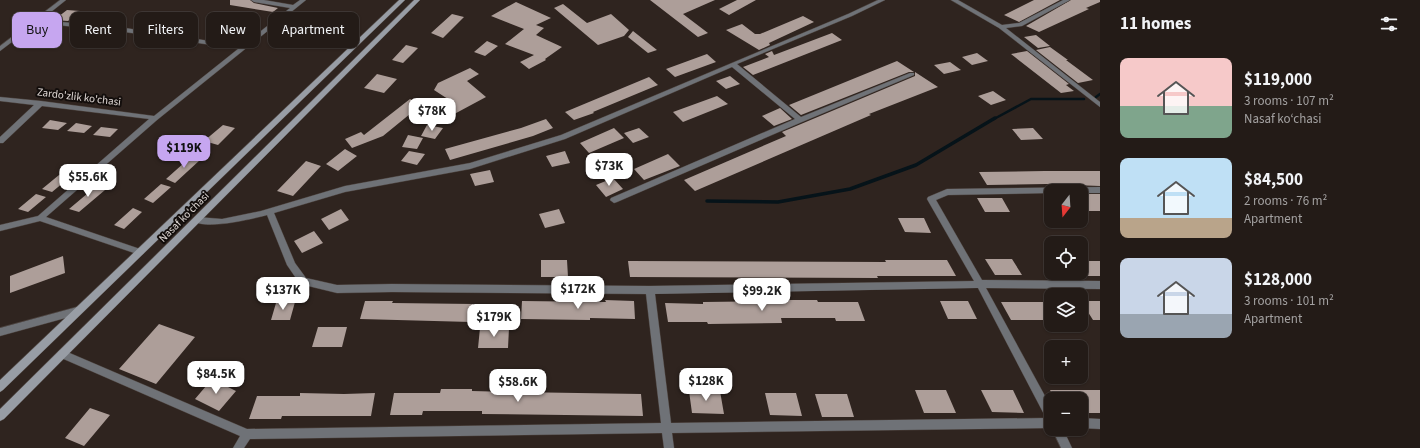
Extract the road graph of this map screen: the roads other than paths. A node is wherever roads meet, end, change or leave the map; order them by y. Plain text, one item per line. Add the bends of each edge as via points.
1 (63, 0) edge
2 (254, 0) edge
3 (303, 0) edge
4 (402, 0) edge
5 (417, 0) edge
6 (882, 0) edge
7 (954, 0) edge
8 (1068, 0) edge
9 (294, 7) junction
10 (48, 12) edge
11 (62, 24) edge
12 (1001, 26) junction
13 (260, 34) edge
14 (12, 40) edge
15 (206, 42) edge
16 (243, 48) edge
17 (0, 49) edge
18 (732, 64) junction
19 (912, 74) dead end
20 (0, 99) edge
21 (41, 103) junction
22 (1100, 105) edge
23 (155, 118) junction
24 (800, 120) junction
25 (0, 141) edge
26 (1100, 190) edge
27 (614, 200) dead end
28 (269, 211) junction
29 (40, 218) junction
30 (196, 220) junction
31 (0, 228) edge
32 (140, 252) junction
33 (980, 284) junction
34 (1100, 285) edge
35 (650, 290) junction
36 (77, 311) junction
37 (0, 332) edge
38 (62, 354) junction
39 (0, 387) edge
40 (1044, 404) edge
41 (0, 416) edge
42 (1044, 423) edge
43 (1088, 423) edge
44 (1100, 424) edge
45 (667, 428) junction
46 (247, 434) junction
47 (1061, 436) edge
48 (238, 448) edge
49 (669, 448) edge
50 (1067, 448) edge

1 - 10 street
2 - 9 street
3 - 9 street
4 - 32 main road, Nasaf ko‘chasi
5 - 30 main road, Nasaf ko‘chasi
6 - 18 street
7 - 12 street
8 - 12 street via 1020,25
9 - 13 street
11 - 15 street
12 - 22 street
14 - 17 street
16 - 23 street
18 - 24 street
18 - 28 street via 556,139 470,166 345,189
19 - 24 street
20 - 21 street, Zardo'zlik ko'chasi
21 - 23 street, Zardo'zlik ko'chasi
21 - 25 street
23 - 29 street
24 - 27 street
26 - 33 street via 947,192 931,199
28 - 30 street via 222,222
28 - 35 street via 291,265 303,281 337,289
29 - 31 street
29 - 32 street
30 - 38 main road, Nasaf ko‘chasi
32 - 36 main road, Nasaf ko‘chasi
33 - 34 street
33 - 35 street
33 - 40 street
35 - 45 street
36 - 37 street
36 - 39 main road, Nasaf ko‘chasi
38 - 41 main road, Nasaf ko‘chasi
38 - 46 street
42 - 45 street
43 - 44 street
45 - 46 street
45 - 49 street
46 - 48 street
47 - 50 street

